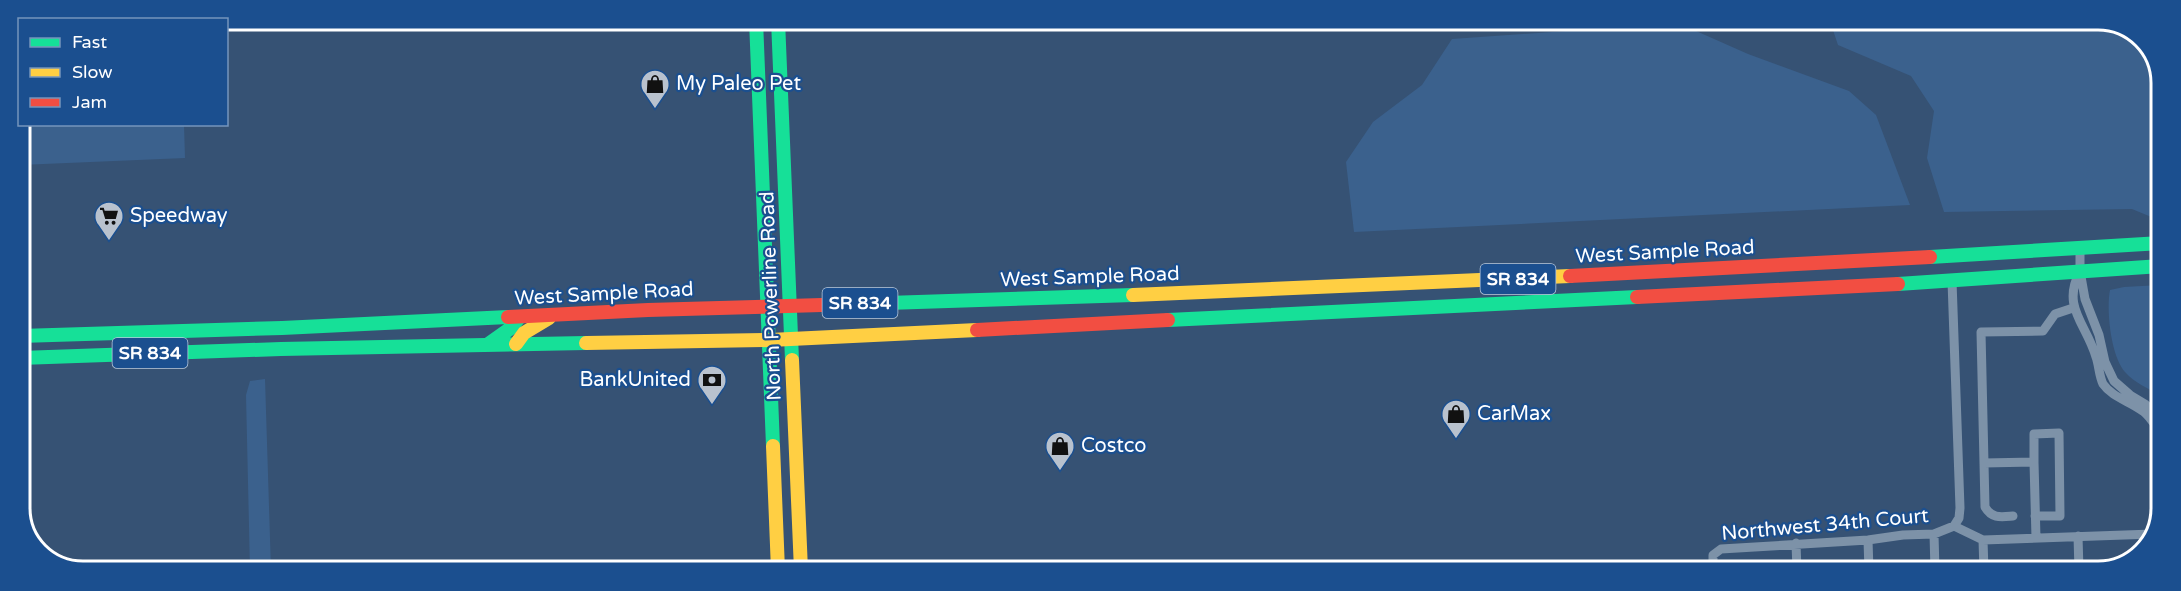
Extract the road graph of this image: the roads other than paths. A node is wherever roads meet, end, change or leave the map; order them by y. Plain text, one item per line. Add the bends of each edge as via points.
1 (756, 30) edge
2 (779, 30) edge
3 (757, 44) junction
4 (781, 70) junction
5 (2151, 243) edge
6 (2080, 247) junction
7 (2151, 267) edge
8 (2080, 271) junction
9 (1952, 281) junction
10 (791, 306) junction
11 (768, 307) junction
12 (2073, 308) junction
13 (551, 316) junction
14 (519, 318) junction
15 (56, 335) junction
16 (30, 336) edge
17 (792, 339) junction
18 (770, 340) junction
19 (30, 341) edge
20 (516, 344) junction
21 (487, 345) junction
22 (30, 358) edge
23 (2151, 410) edge
24 (2151, 420) edge
25 (2034, 462) junction
26 (1984, 463) junction
27 (2013, 516) dead end
28 (2035, 516) junction
29 (1954, 526) junction
30 (1934, 534) junction
31 (2144, 534) edge
32 (2078, 536) junction
33 (2036, 538) junction
34 (1868, 540) junction
35 (1983, 540) junction
36 (1796, 543) junction
37 (779, 561) edge
38 (801, 561) edge
39 (1713, 561) edge
40 (1797, 561) edge
41 (1869, 561) edge
42 (1935, 561) edge
43 (1984, 561) edge
44 (2079, 561) edge

1 - 3 main road, North Powerline Road
2 - 4 main road, North Powerline Road
3 - 4 main road via 767,61
3 - 11 main road, North Powerline Road
4 - 10 main road, North Powerline Road
5 - 6 main road, West Sample Road / SR 834
6 - 8 street
6 - 10 main road, West Sample Road / SR 834 via 1331,288
7 - 8 main road, SR 834
8 - 9 main road, SR 834
8 - 12 street via 2074,283
8 - 23 street via 2085,300 2114,381
9 - 17 main road, SR 834
9 - 29 street via 1960,508
10 - 11 main road, West Sample Road / SR 834
10 - 17 main road, North Powerline Road
11 - 13 main road, West Sample Road / SR 834
11 - 18 main road, North Powerline Road
12 - 24 street via 2087,334 2103,383
12 - 26 street via 2055,314 2043,331 1981,332
13 - 14 main road, West Sample Road / SR 834
13 - 20 main road via 524,333
14 - 15 main road, West Sample Road / SR 834
14 - 21 main road
15 - 16 main road, West Sample Road / SR 834
15 - 19 main road
17 - 18 main road, SR 834
17 - 38 main road, North Powerline Road
18 - 20 main road, SR 834
18 - 37 main road, North Powerline Road
20 - 21 main road, SR 834
21 - 22 main road, SR 834
25 - 26 street
25 - 28 street
25 - 28 street via 2034,434 2059,434 2060,516
26 - 27 street via 1985,507 1994,517
28 - 33 street
29 - 30 street, Northwest 34th Court
29 - 35 street, Northwest 34th Court
30 - 34 street, Northwest 34th Court
30 - 42 street
31 - 32 street, Northwest 34th Court
32 - 33 street, Northwest 34th Court
32 - 44 street
33 - 35 street, Northwest 34th Court
34 - 36 street, Northwest 34th Court
34 - 41 street
35 - 43 street
36 - 39 street, Northwest 34th Court via 1720,549 1713,555
36 - 40 street

